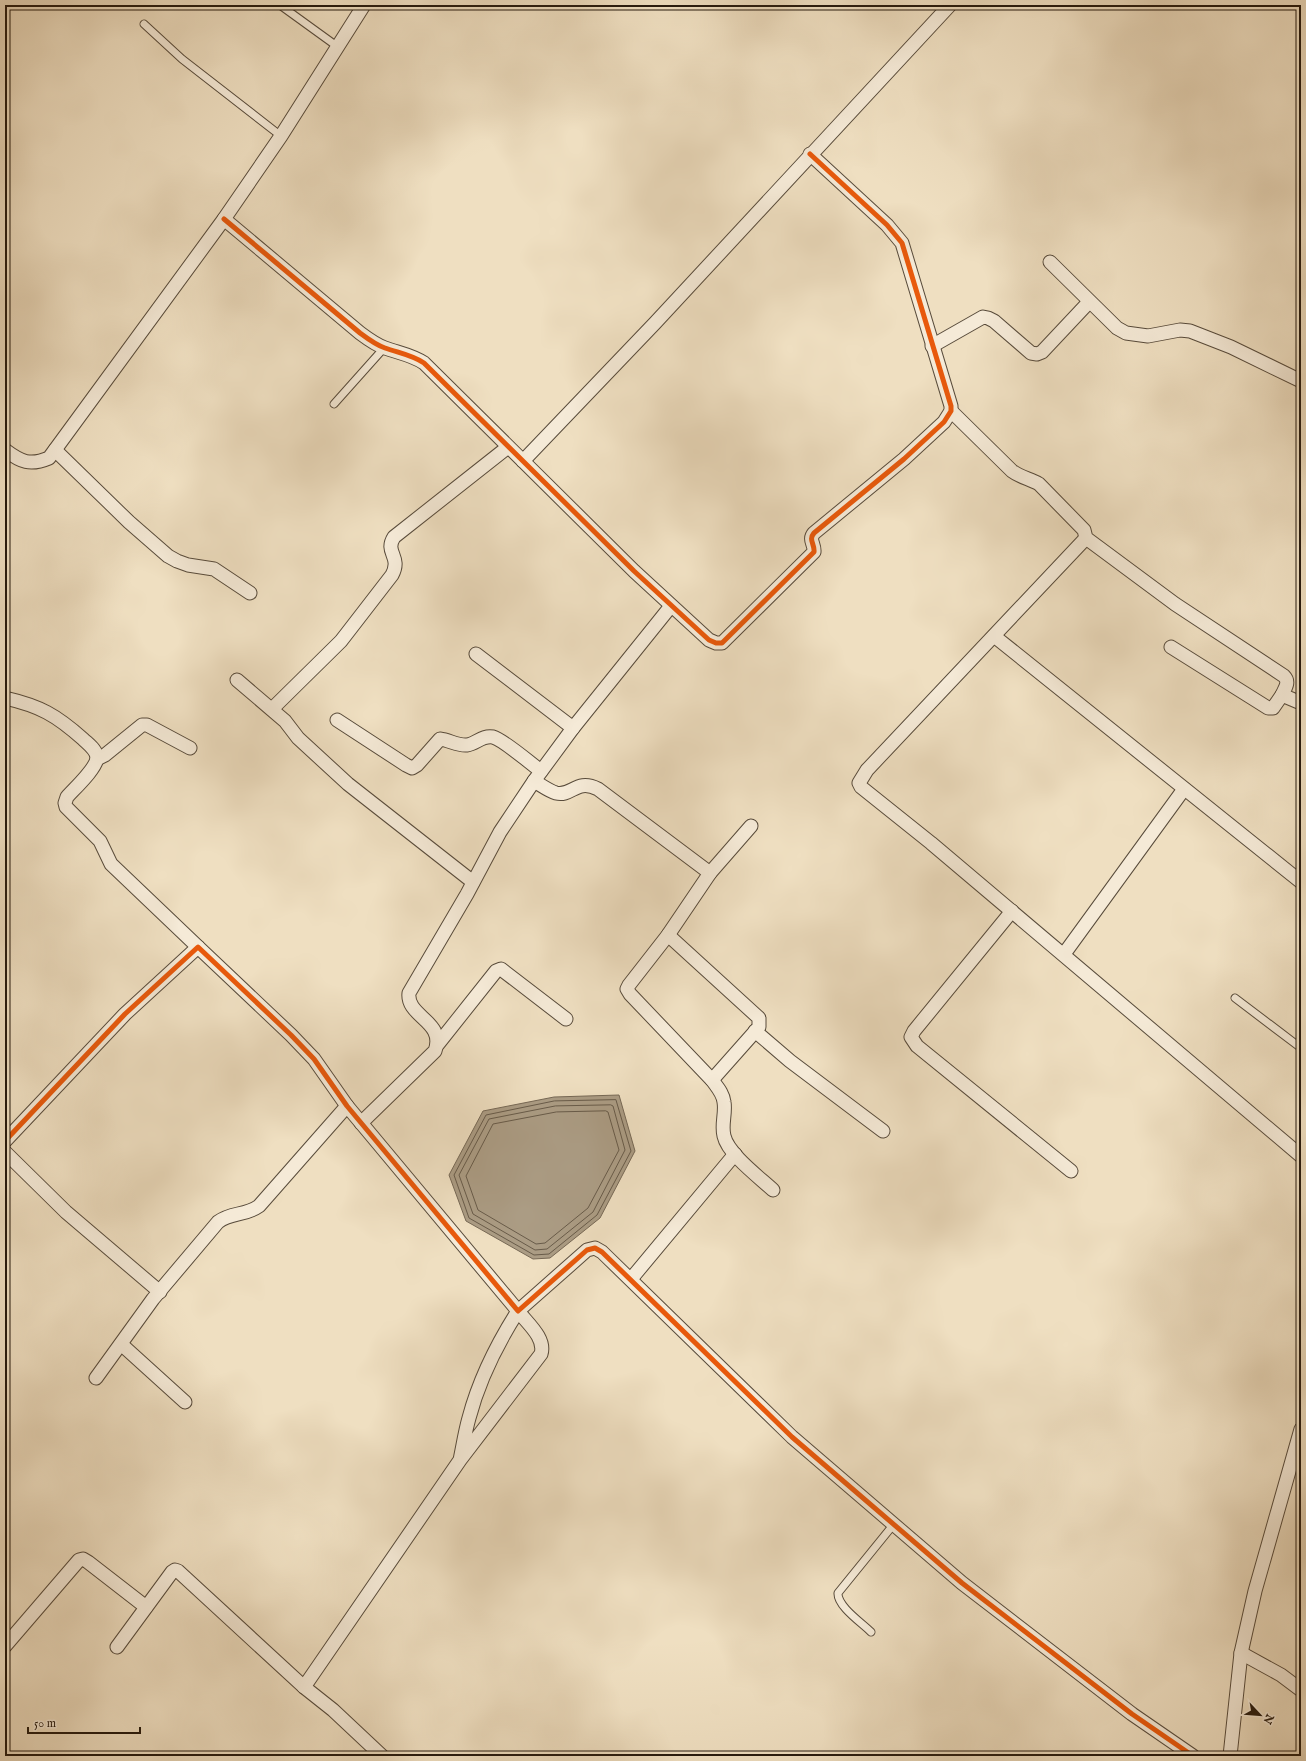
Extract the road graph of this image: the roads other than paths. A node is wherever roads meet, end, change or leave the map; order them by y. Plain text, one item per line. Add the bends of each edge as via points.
1 (280, 5) edge
2 (364, 5) edge
3 (950, 5) edge
4 (144, 24) dead end
5 (338, 47) junction
6 (281, 136) junction
7 (810, 154) junction
8 (224, 218) junction
9 (1050, 262) dead end
10 (1089, 302) junction
11 (932, 346) junction
12 (384, 348) junction
13 (1301, 380) edge
14 (334, 404) dead end
15 (951, 411) junction
16 (508, 447) junction
17 (5, 450) edge
18 (55, 450) junction
19 (523, 461) junction
20 (1086, 538) junction
21 (250, 593) dead end
22 (671, 606) junction
23 (994, 636) junction
24 (1171, 647) dead end
25 (476, 654) dead end
26 (237, 680) dead end
27 (1282, 694) junction
28 (5, 698) edge
29 (1301, 703) edge
30 (272, 709) junction
31 (337, 720) dead end
32 (573, 728) junction
33 (190, 748) dead end
34 (97, 758) junction
35 (538, 776) junction
36 (1184, 789) junction
37 (750, 826) dead end
38 (710, 873) junction
39 (473, 882) junction
40 (1301, 882) edge
41 (1012, 911) junction
42 (668, 935) junction
43 (198, 947) junction
44 (1064, 954) junction
45 (1235, 998) dead end
46 (566, 1019) dead end
47 (755, 1031) junction
48 (438, 1044) junction
49 (1301, 1048) edge
50 (712, 1080) junction
51 (348, 1106) junction
52 (361, 1122) junction
53 (883, 1131) dead end
54 (5, 1141) edge
55 (5, 1152) edge
56 (735, 1154) junction
57 (1301, 1156) edge
58 (1071, 1171) dead end
59 (773, 1190) dead end
60 (631, 1279) junction
61 (160, 1292) junction
62 (518, 1311) junction
63 (121, 1344) junction
64 (96, 1378) dead end
65 (185, 1402) dead end
66 (1301, 1430) edge
67 (460, 1460) junction
68 (894, 1524) junction
69 (146, 1607) junction
70 (871, 1632) dead end
71 (5, 1646) edge
72 (118, 1647) dead end
73 (1241, 1653) junction
74 (304, 1687) junction
75 (1301, 1690) edge
76 (382, 1756) edge
77 (1193, 1756) edge
78 (1230, 1756) edge

1 - 5 lane
2 - 5 street
3 - 7 street
4 - 6 lane via 188,63
5 - 6 street
6 - 8 street
7 - 11 street via 887,225 902,243
7 - 19 street via 655,323
8 - 12 street via 360,334
8 - 18 street
9 - 10 street
10 - 11 street via 1042,352 1037,354 1031,353 994,321 983,317
10 - 13 street via 1126,333 1148,336 1180,330 1190,331
11 - 15 street
12 - 14 lane
12 - 16 street via 416,357 424,363
15 - 20 street via 1018,476 1039,484 1084,530
15 - 22 street via 944,422 904,459 814,533 811,537 814,552 727,640 716,644 709,640
16 - 19 street
16 - 30 street via 394,537 390,544 396,561 392,574 341,640
17 - 18 street via 27,462 39,463 49,458
18 - 21 street via 168,556 188,565 214,568
19 - 22 street
20 - 23 street
20 - 27 street via 1175,604 1284,676 1287,683
22 - 32 street
23 - 36 street
23 - 41 street via 867,770 858,783
24 - 27 street via 1268,708 1273,708
25 - 32 street
26 - 30 street
27 - 29 street
28 - 34 street via 26,703 63,721 90,745
30 - 39 street via 298,738 348,784
31 - 35 street via 412,768 418,766 440,739 468,745 485,737 494,737
32 - 35 street
33 - 34 street via 147,725 142,725 105,755
34 - 43 street via 94,766 67,797 66,807 100,842 111,864
35 - 38 street via 556,793 583,785 598,789
35 - 39 street via 500,832
36 - 40 street
36 - 44 street
37 - 38 street
38 - 42 street
39 - 48 street via 409,993 410,1005 433,1028
41 - 44 street
41 - 58 street via 911,1037 917,1046
42 - 47 street via 756,1015 760,1022
42 - 50 street via 627,989
43 - 51 street via 314,1059
43 - 54 street via 125,1014
44 - 57 street
45 - 49 lane
46 - 48 street via 501,968
47 - 50 street
47 - 53 street via 790,1061
48 - 52 street via 435,1051
50 - 56 street via 724,1101 723,1134
51 - 52 street
51 - 61 street via 259,1206 252,1211 218,1222
52 - 62 street
55 - 61 street via 66,1212
56 - 59 street
56 - 60 street
60 - 62 street via 602,1252 595,1248 587,1250
60 - 68 street via 792,1437
61 - 63 street
62 - 67 street via 502,1336 484,1374 469,1417
62 - 67 street via 540,1339 543,1347 541,1354
63 - 64 street
63 - 65 street
66 - 73 street via 1255,1591
67 - 74 street
68 - 70 lane via 838,1593 841,1604
68 - 77 street via 969,1588 1132,1714
69 - 71 street via 88,1562 79,1560
69 - 72 street
69 - 74 street via 172,1572 178,1570
73 - 75 street
73 - 78 street
74 - 76 street

